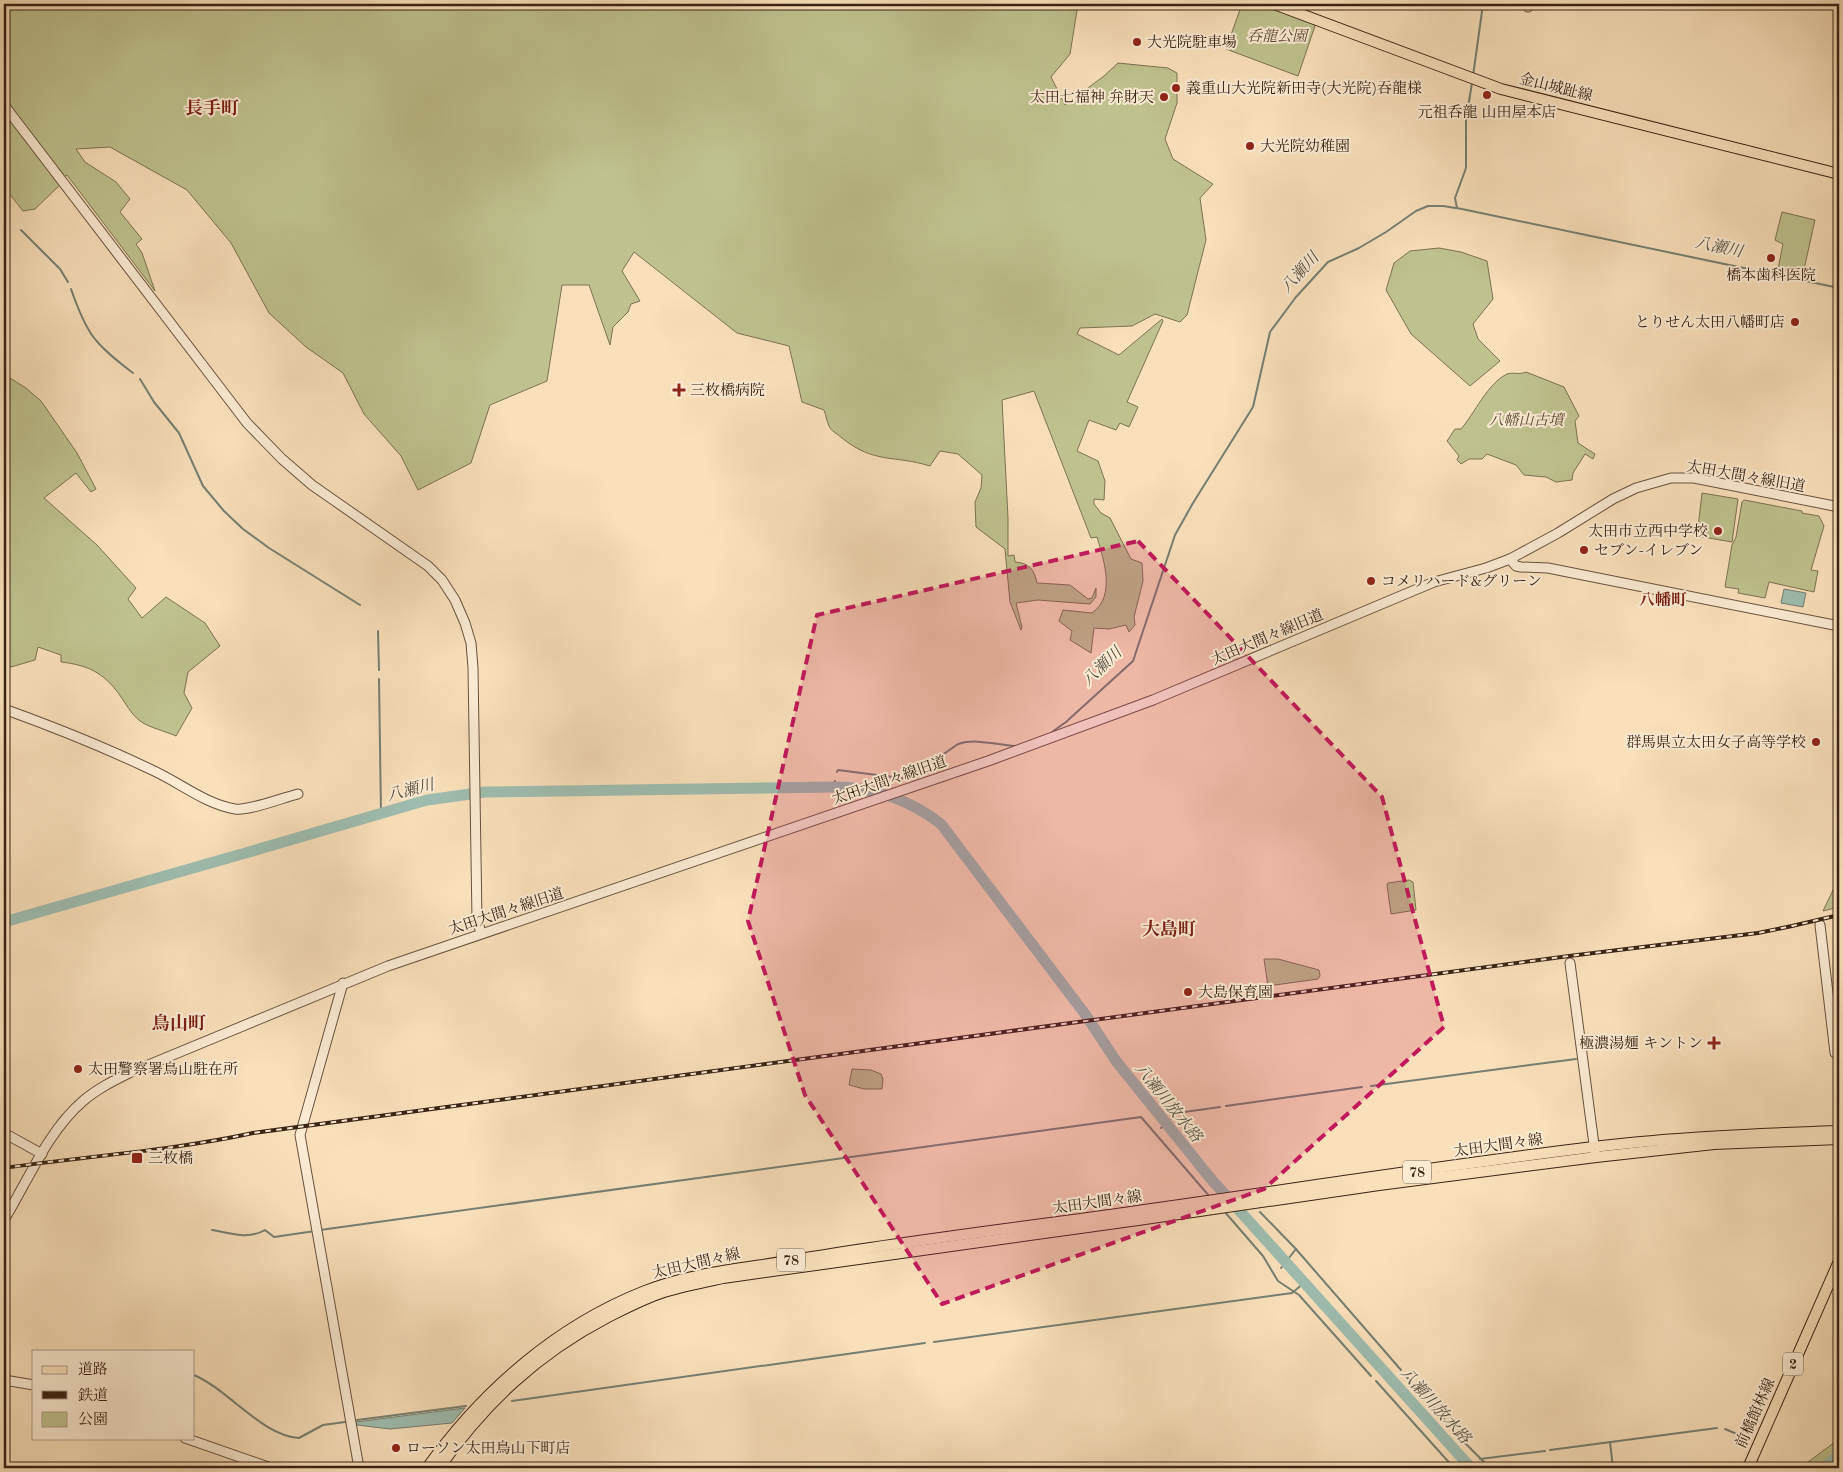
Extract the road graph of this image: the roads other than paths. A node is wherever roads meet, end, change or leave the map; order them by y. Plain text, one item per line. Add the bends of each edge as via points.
1 (1274, 4) edge
2 (4, 105) edge
3 (1839, 174) edge
4 (1839, 507) edge
5 (1510, 558) junction
6 (1839, 626) edge
7 (4, 709) edge
8 (298, 794) dead end
9 (1820, 925) dead end
10 (481, 933) junction
11 (1570, 963) dead end
12 (343, 983) junction
13 (1835, 1012) edge
14 (1835, 1053) dead end
15 (1839, 1131) edge
16 (4, 1133) edge
17 (1839, 1139) edge
18 (1595, 1152) junction
19 (42, 1154) junction
20 (1223, 1204) junction
21 (4, 1220) edge
22 (1839, 1261) edge
23 (4, 1380) edge
24 (32, 1385) edge
25 (192, 1440) edge
26 (271, 1468) edge
27 (359, 1468) edge
28 (427, 1468) edge
29 (439, 1468) edge
30 (1748, 1468) edge

1 - 3 main road, 金山城趾線 via 1501,89
2 - 10 street via 247,423 312,485 424,563 448,589 463,617 472,651 477,919
4 - 5 street, 太田大間々線旧道 via 1694,478 1671,478 1620,495
5 - 6 street via 1520,567 1548,568
5 - 10 street, 太田大間々線旧道 via 1434,582 1153,700 1053,737
7 - 8 street via 153,770 230,808 241,809
9 - 13 street
10 - 12 street, 太田大間々線旧道
11 - 18 street
12 - 19 street, 太田大間々線旧道 via 96,1090 70,1113
12 - 27 street via 300,1135
13 - 14 street
15 - 18 main road, 太田大間々線 / 78 via 1714,1136
16 - 19 street
17 - 18 main road, 太田大間々線 / 78
18 - 20 main road, 太田大間々線 / 78 via 1379,1185
19 - 21 street, 太田大間々線旧道
20 - 28 main road, 太田大間々線 / 78 via 915,1241 749,1266 648,1290 593,1316 537,1351 505,1378 468,1417
20 - 29 main road, 太田大間々線 / 78 via 723,1278 663,1293 584,1330 541,1358 476,1421
22 - 30 main road, 前橋館林線 / 2
23 - 24 street
25 - 26 street

